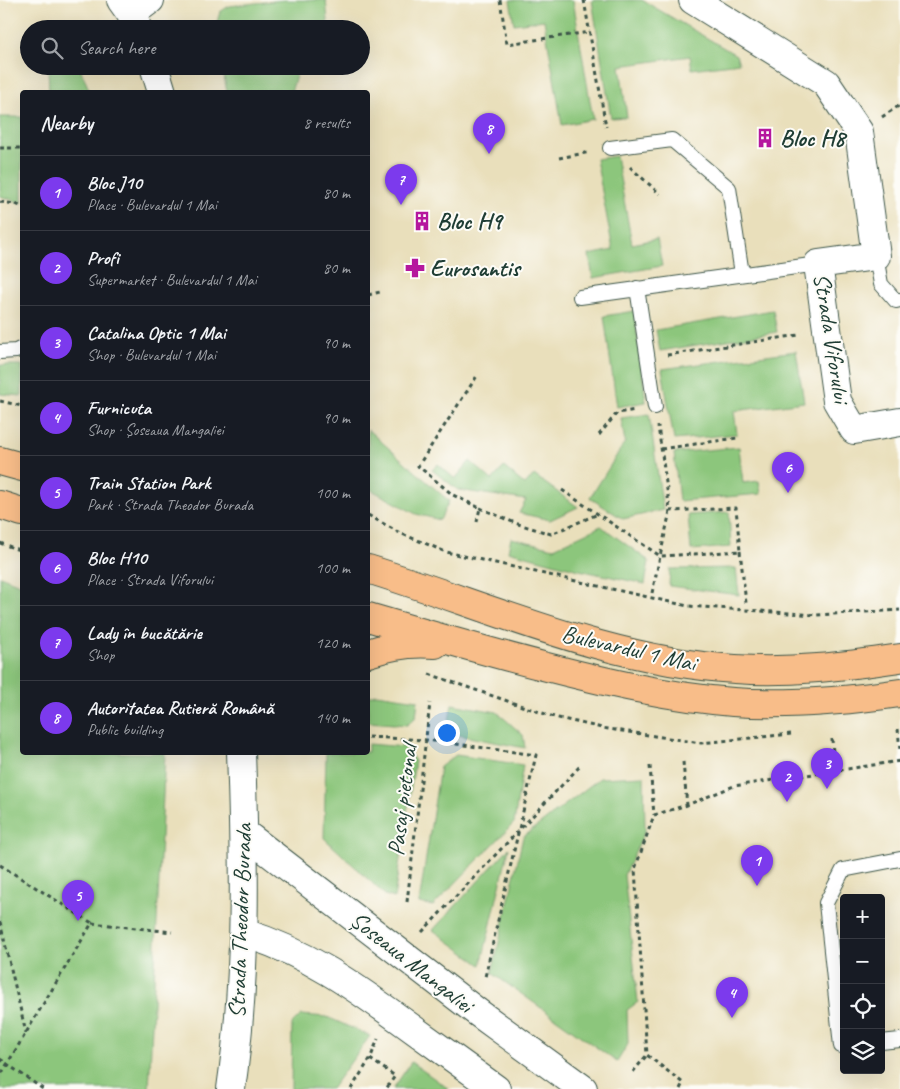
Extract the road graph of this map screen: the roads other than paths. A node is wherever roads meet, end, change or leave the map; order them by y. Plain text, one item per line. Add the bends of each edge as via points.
1 (697, 1) edge
2 (157, 75) edge
3 (161, 90) edge
4 (610, 148) road end
5 (876, 256) junction
6 (818, 264) junction
7 (742, 274) junction
8 (637, 288) junction
9 (580, 296) dead end
10 (900, 300) edge
11 (20, 349) edge
12 (0, 352) edge
13 (654, 407) road end
14 (900, 422) edge
15 (0, 461) edge
16 (20, 466) edge
17 (0, 505) edge
18 (20, 511) edge
19 (370, 560) edge
20 (379, 572) edge
21 (370, 618) edge
22 (468, 646) junction
23 (370, 652) edge
24 (900, 658) edge
25 (900, 693) edge
26 (241, 755) edge
27 (244, 833) junction
28 (900, 860) edge
29 (244, 934) junction
30 (840, 1036) edge
31 (900, 1040) edge
32 (885, 1042) edge
33 (231, 1089) edge
34 (496, 1089) edge
35 (583, 1089) edge

1 - 5 street via 826,83 859,132
2 - 3 street
4 - 7 lane via 672,140 729,188
5 - 6 street, Strada Viforului
5 - 10 lane via 880,284 896,301
6 - 7 lane
6 - 14 street, Strada Viforului via 837,401 854,430
7 - 8 lane
8 - 9 lane
8 - 13 lane
11 - 12 lane
15 - 16 main road
17 - 18 main road
19 - 20 main road, Bulevardul 1 Mai
20 - 24 main road, Bulevardul 1 Mai via 601,646 667,660 733,669 786,671
21 - 22 main road, Bulevardul 1 Mai
22 - 23 main road via 407,644
22 - 25 main road, Bulevardul 1 Mai via 604,682 733,702 840,701
26 - 27 street, Strada Theodor Burada
27 - 29 street, Strada Theodor Burada
27 - 35 street, Șoseaua Mangaliei
28 - 30 lane via 842,870 826,903
29 - 33 street, Strada Theodor Burada
29 - 34 street via 300,954 358,989
31 - 32 lane

